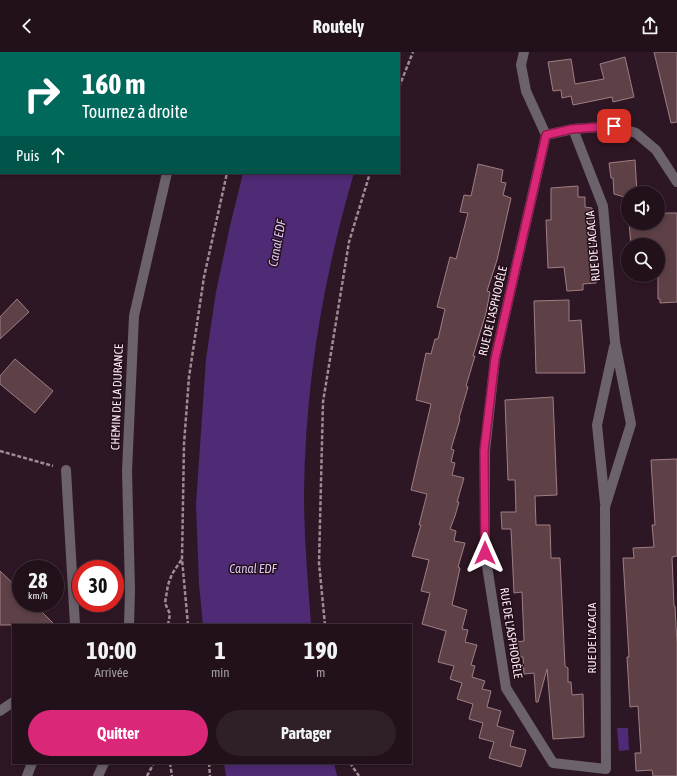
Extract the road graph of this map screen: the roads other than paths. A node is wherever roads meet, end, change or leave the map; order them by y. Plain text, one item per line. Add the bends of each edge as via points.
1 (524, 52) edge
2 (572, 129) junction
3 (546, 135) junction
4 (167, 174) edge
5 (677, 182) edge
6 (615, 342) junction
7 (66, 470) road end
8 (605, 507) junction
9 (75, 624) edge
10 (129, 624) edge
11 (12, 703) edge
12 (0, 712) edge
13 (32, 764) edge
14 (104, 764) edge
15 (606, 769) joint
16 (27, 776) edge
17 (98, 776) edge

1 - 3 street via 521,66 526,90
2 - 3 street
2 - 5 street via 614,126 636,133 656,150
2 - 6 street, RUE DE L'ACACIA via 603,206
3 - 15 street, RUE DE L'ASPHODÈLE via 495,359 484,451 485,553 506,688 553,763
4 - 10 street, CHEMIN DE LA DURANCE via 134,316 127,471
6 - 8 street, RUE DE L'ACACIA via 597,426
6 - 8 street, RUE DE L'ACACIA via 631,424
7 - 9 street
8 - 15 street, RUE DE L'ACACIA
11 - 12 street
13 - 16 street
14 - 17 street

